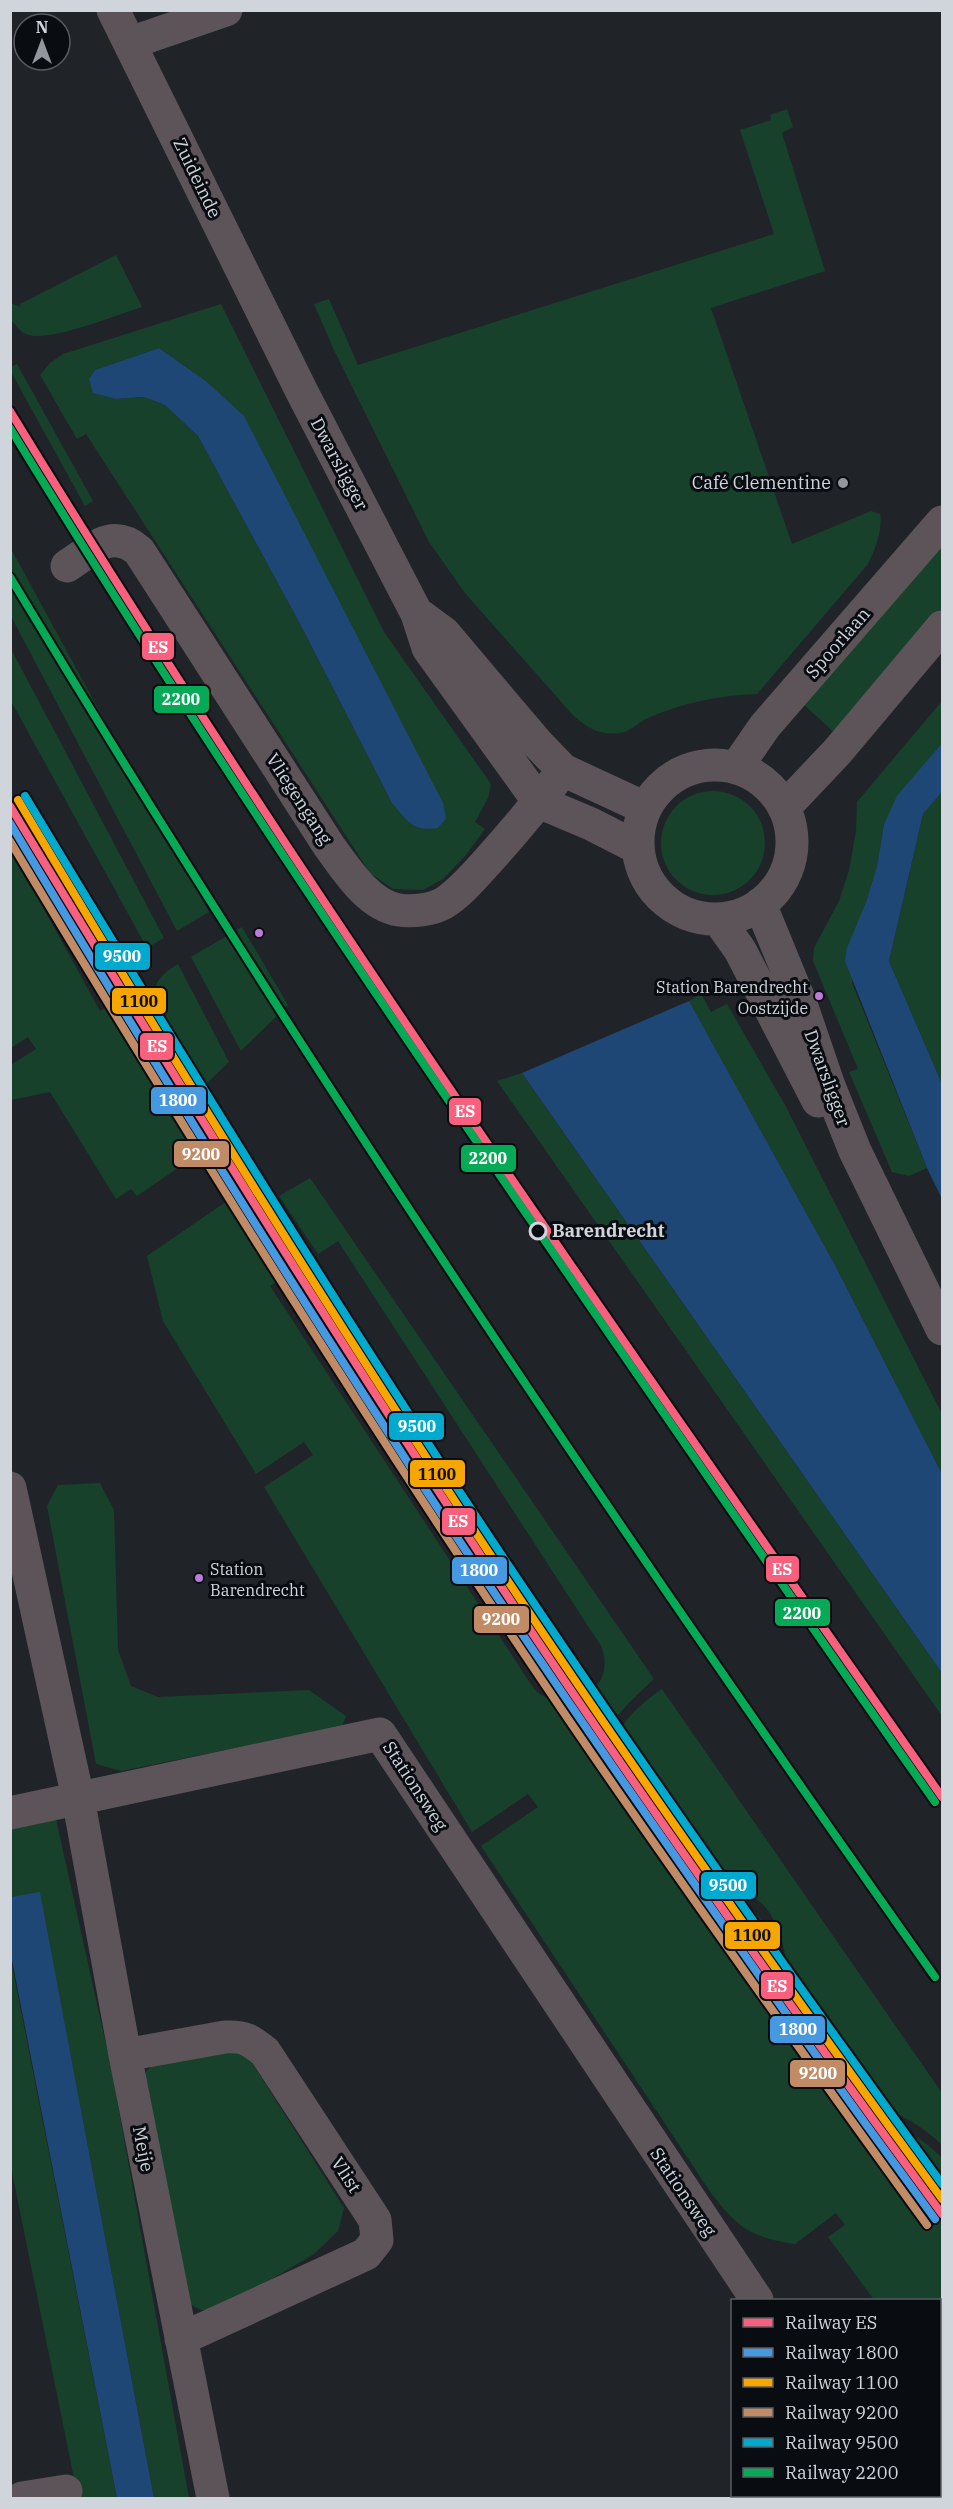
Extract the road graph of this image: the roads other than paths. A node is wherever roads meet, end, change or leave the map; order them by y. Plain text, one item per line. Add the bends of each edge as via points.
1 (113, 10) edge
2 (226, 10) edge
3 (130, 43) junction
4 (264, 313) joint
5 (942, 522) edge
6 (67, 566) dead end
7 (417, 614) junction
8 (942, 627) edge
9 (736, 768) junction
10 (563, 770) junction
11 (538, 802) junction
12 (645, 808) junction
13 (784, 808) junction
14 (638, 848) junction
15 (760, 904) junction
16 (718, 919) junction
17 (855, 1151) junction
18 (942, 1329) edge
19 (10, 1488) edge
20 (78, 1798) junction
21 (10, 1813) edge
22 (124, 2055) junction
23 (750, 2291) edge
24 (181, 2339) junction
25 (66, 2490) dead end
26 (22, 2499) edge
27 (213, 2499) edge

1 - 3 street, Zuideinde
2 - 3 street
3 - 4 street, Zuideinde
4 - 7 street, Dwarsligger
5 - 9 street, Spoorlaan via 765,726
6 - 11 street, Vliegengang via 116,539 139,551 329,846 379,901 398,910 442,904 462,889
7 - 10 street, Dwarsligger via 444,633
7 - 11 street, Dwarsligger via 428,648
8 - 13 street via 837,752
9 - 12 street via 710,766 684,771 655,793
9 - 13 street via 765,783
10 - 11 street, Vliegengang
10 - 12 street, Dwarsligger
11 - 14 street
12 - 14 street
13 - 15 street via 790,825 790,861 784,878
14 - 16 street via 648,882 664,900 684,913
15 - 16 street via 740,915
15 - 17 street, Dwarsligger
16 - 17 street, Dwarsligger via 740,950 811,1092
17 - 18 street, Dwarsligger
19 - 20 street
20 - 21 street
20 - 22 street, Meije
20 - 23 street, Stationsweg via 380,1734
22 - 24 street, Meije
22 - 24 street, Vlist via 225,2037 242,2036 252,2042 265,2052 375,2220 377,2240 366,2254
24 - 27 street, Meije
25 - 26 street

